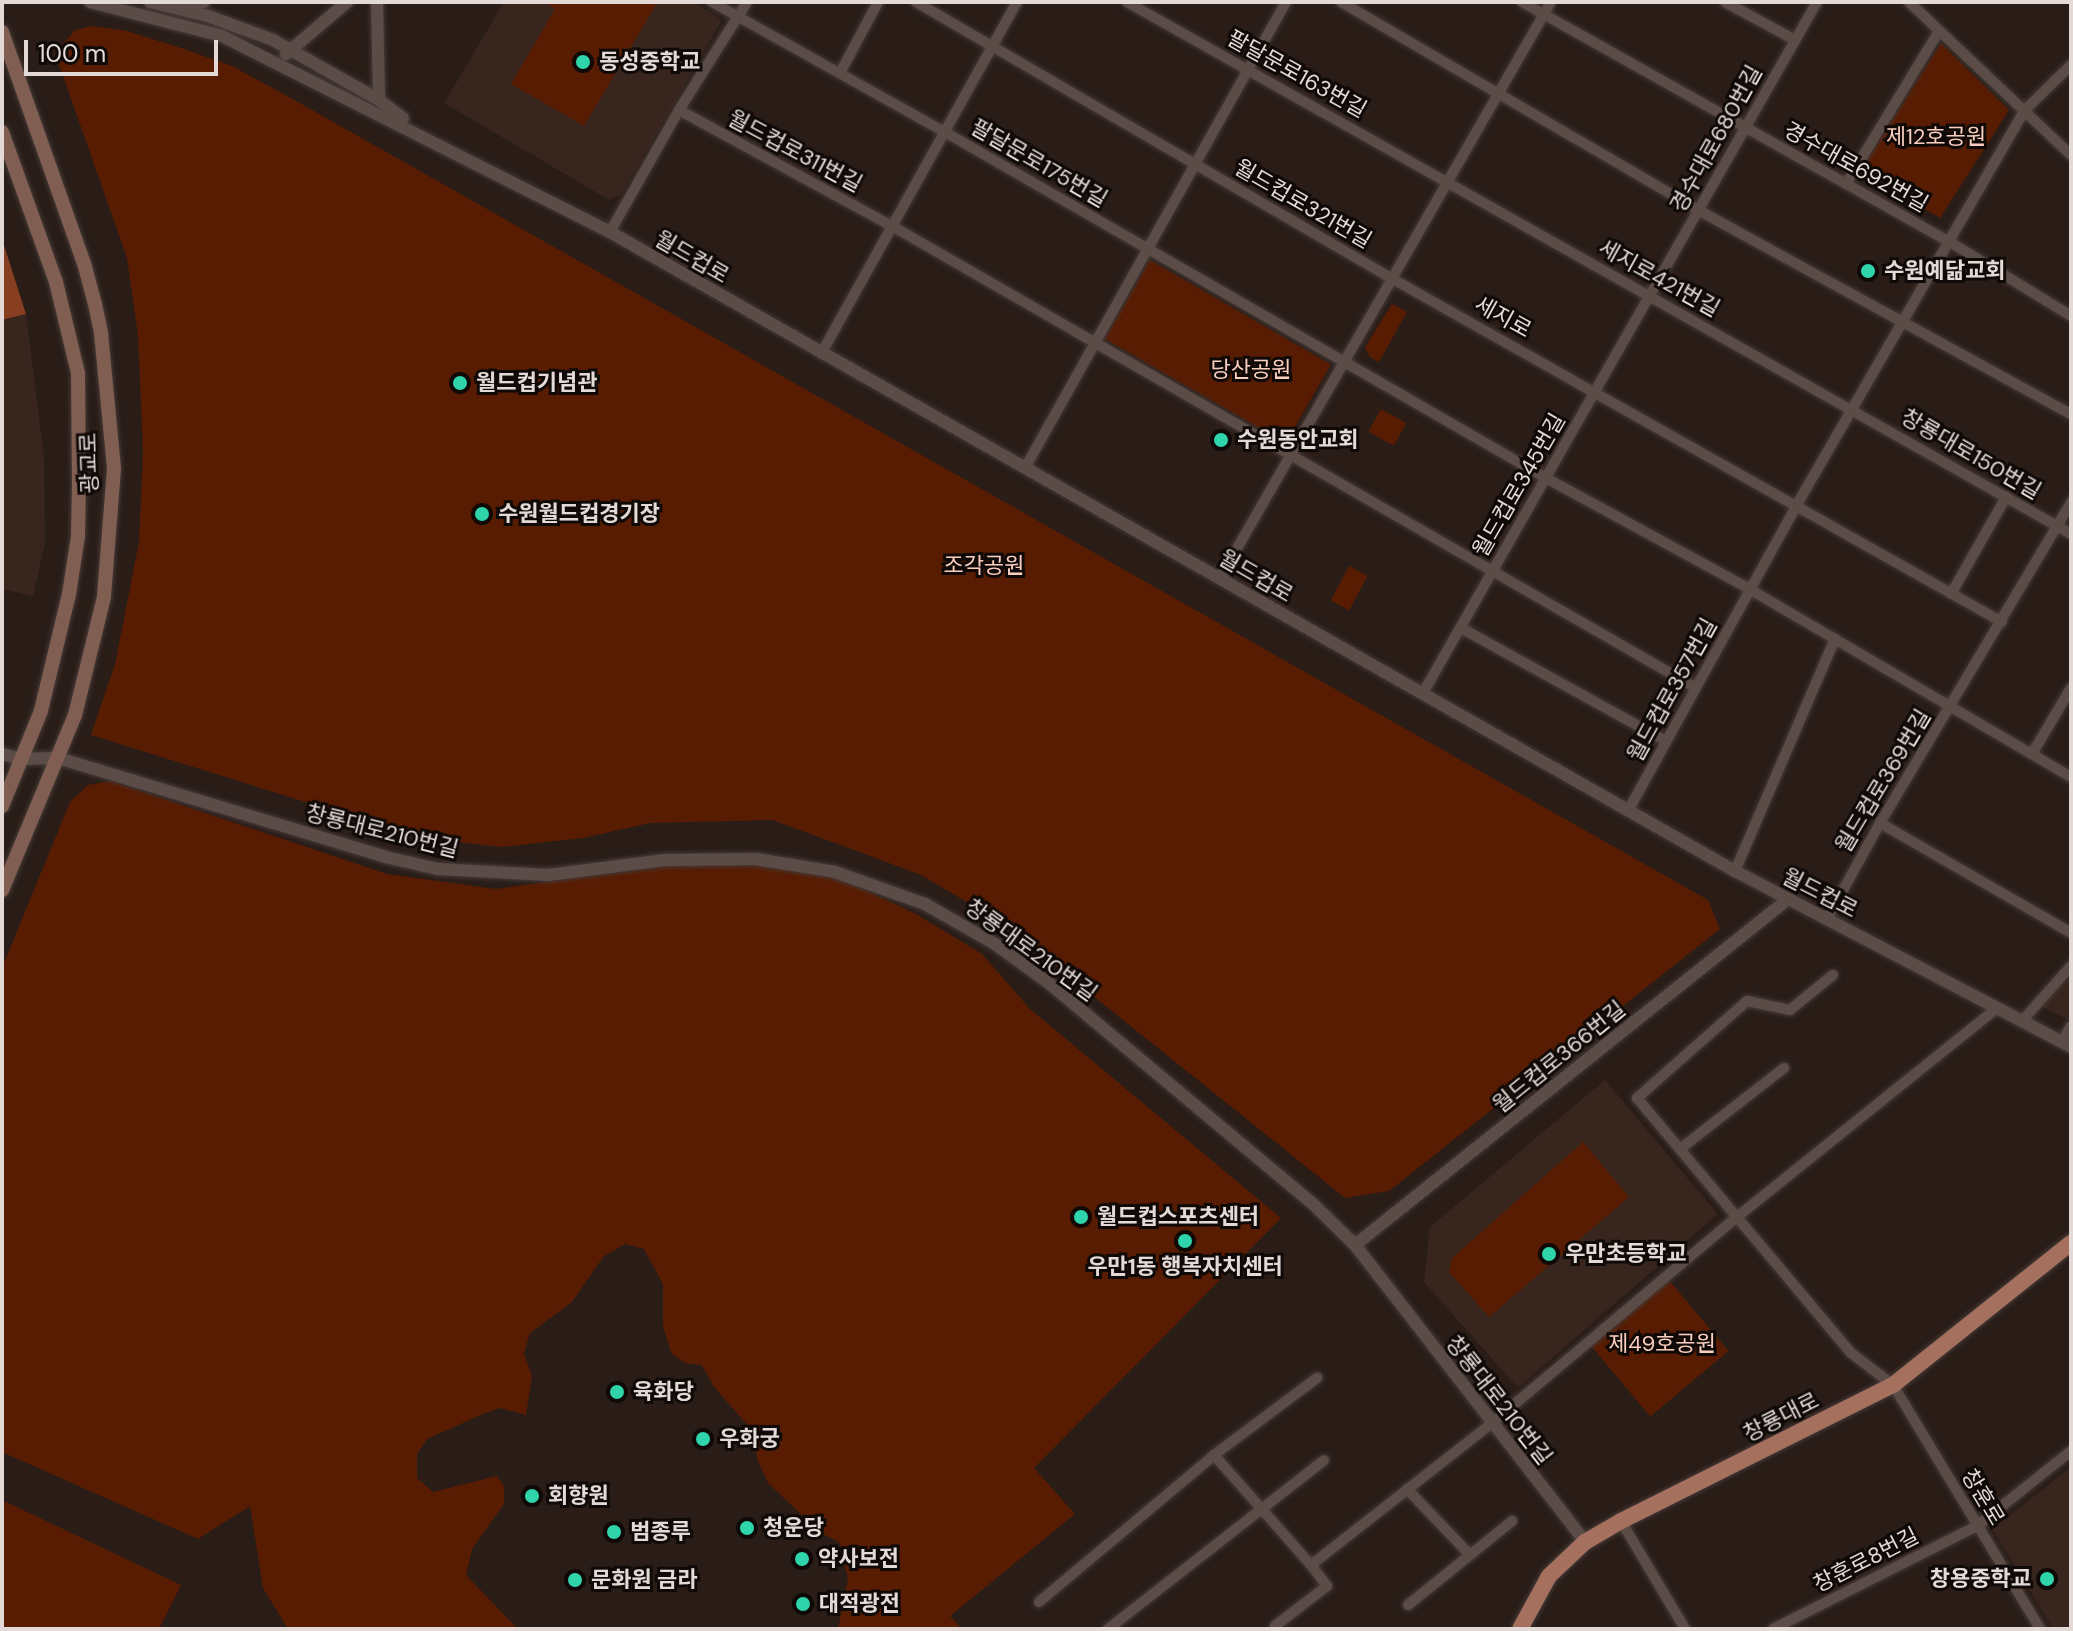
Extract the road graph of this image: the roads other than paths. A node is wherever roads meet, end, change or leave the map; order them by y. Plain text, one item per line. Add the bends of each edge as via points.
1 (90, 2) edge
2 (150, 2) edge
3 (204, 2) edge
4 (347, 2) edge
5 (377, 2) edge
6 (712, 2) edge
7 (747, 2) edge
8 (878, 2) edge
9 (916, 2) edge
10 (1017, 2) edge
11 (1127, 2) edge
12 (1286, 2) edge
13 (1341, 2) edge
14 (1522, 2) edge
15 (1551, 2) edge
16 (1725, 2) edge
17 (1817, 2) edge
18 (1909, 2) edge
19 (168, 7) junction
20 (1544, 15) junction
21 (739, 17) junction
22 (1939, 31) junction
23 (2, 32) edge
24 (1795, 40) junction
25 (992, 47) junction
26 (290, 49) junction
27 (278, 62) junction
28 (2071, 65) edge
29 (1248, 70) junction
30 (840, 73) junction
31 (1499, 93) junction
32 (379, 100) junction
33 (679, 110) junction
34 (2024, 111) junction
35 (1743, 129) junction
36 (2, 132) edge
37 (945, 132) junction
38 (424, 135) junction
39 (2071, 155) edge
40 (1195, 165) junction
41 (1447, 182) junction
42 (1846, 184) junction
43 (1698, 210) junction
44 (892, 226) junction
45 (610, 232) junction
46 (1950, 242) junction
47 (1148, 249) junction
48 (1391, 278) junction
49 (1651, 296) junction
50 (2071, 316) edge
51 (1900, 323) junction
52 (1095, 343) junction
53 (821, 354) junction
54 (1344, 360) junction
55 (1596, 392) junction
56 (1851, 409) junction
57 (2071, 414) edge
58 (1290, 456) junction
59 (1025, 468) junction
60 (1546, 478) junction
61 (2006, 497) junction
62 (2071, 502) edge
63 (1795, 508) junction
64 (2057, 526) junction
65 (2071, 534) edge
66 (1493, 571) junction
67 (1220, 578) junction
68 (1751, 590) junction
69 (1951, 594) junction
70 (2002, 622) junction
71 (1461, 628) junction
72 (1835, 639) junction
73 (1696, 688) junction
74 (2071, 688) edge
75 (1423, 693) junction
76 (1951, 706) junction
77 (1666, 741) junction
78 (2, 754) edge
79 (2032, 754) junction
80 (58, 758) junction
81 (22, 759) junction
82 (2071, 777) edge
83 (2, 806) edge
84 (1629, 809) junction
85 (1880, 823) junction
86 (1735, 871) junction
87 (2, 890) edge
88 (1787, 900) junction
89 (1827, 919) junction
90 (2071, 933) edge
91 (2071, 966) edge
92 (1833, 975) dead end
93 (1997, 1008) junction
94 (2022, 1021) junction
95 (2071, 1026) edge
96 (2067, 1044) edge
97 (1784, 1068) dead end
98 (1680, 1149) junction
99 (1737, 1217) junction
100 (2071, 1243) edge
101 (1355, 1245) junction
102 (1317, 1378) dead end
103 (1893, 1385) junction
104 (1491, 1424) junction
105 (2071, 1451) edge
106 (1214, 1455) junction
107 (1324, 1460) dead end
108 (1407, 1489) junction
109 (1260, 1508) junction
110 (1512, 1521) dead end
111 (1621, 1521) junction
112 (1977, 1526) junction
113 (1585, 1542) junction
114 (1470, 1555) junction
115 (1311, 1565) junction
116 (1039, 1602) dead end
117 (1408, 1605) dead end
118 (1275, 1626) dead end
119 (1108, 1629) edge
120 (1520, 1629) edge
121 (1685, 1629) edge
122 (1773, 1629) edge
123 (2040, 1629) edge

1 - 27 street, 월드컵로 via 222,36
2 - 19 street, 월드컵로
3 - 19 street
4 - 26 street
5 - 32 street
6 - 21 street, 팔달문로175번길
7 - 21 street
8 - 30 street
9 - 25 street
10 - 25 street
11 - 29 street, 팔달문로163번길
12 - 29 street
13 - 31 street
14 - 20 street
15 - 20 street
16 - 24 street
17 - 24 street, 경수대로680번길
18 - 22 street
19 - 26 street, 월드컵로 via 245,28
20 - 31 street
20 - 35 street
21 - 30 street, 팔달문로175번길
21 - 33 street
22 - 34 street
22 - 42 street
23 - 80 main road, 광교로 via 95,304 114,469 104,597 75,715
24 - 35 street, 경수대로680번길
25 - 37 street
25 - 40 street
26 - 27 street
26 - 32 street, 월드컵로
27 - 38 street, 월드컵로
28 - 34 street
29 - 40 street
29 - 41 street, 팔달문로163번길
30 - 37 street, 팔달문로175번길
31 - 41 street
31 - 43 street
32 - 38 street, 월드컵로
33 - 44 street, 월드컵로311번길
33 - 45 street
34 - 39 street
34 - 46 street
35 - 42 street, 경수대로692번길
35 - 43 street, 경수대로680번길
36 - 81 main road, 광교로 via 56,282 78,373 78,536 41,711
37 - 44 street
37 - 47 street, 팔달문로175번길
38 - 45 street, 월드컵로
40 - 47 street
40 - 48 street, 월드컵로321번길
41 - 48 street
41 - 49 street, 세지로421번길
42 - 46 street, 경수대로692번길
43 - 49 street, 경수대로680번길
43 - 51 street
44 - 52 street, 월드컵로311번길
44 - 53 street
45 - 53 street, 월드컵로
46 - 50 street, 경수대로692번길
46 - 51 street
47 - 52 street
47 - 54 street, 팔달문로175번길
48 - 54 street
48 - 55 street, 세지로
49 - 55 street, 월드컵로345번길
49 - 56 street, 세지로421번길
51 - 56 street
51 - 57 street
52 - 58 street
52 - 59 street
53 - 59 street, 월드컵로
54 - 58 street
54 - 60 street
55 - 60 street, 월드컵로345번길
55 - 63 street
56 - 61 street, 창룡대로150번길
56 - 63 street, 월드컵로357번길
58 - 66 street
58 - 67 street
59 - 67 street, 월드컵로
60 - 66 street, 월드컵로345번길
60 - 68 street
61 - 64 street, 창룡대로150번길
61 - 69 street
62 - 64 street, 월드컵로369번길
63 - 68 street, 월드컵로357번길
63 - 69 street
64 - 65 street, 창룡대로150번길
64 - 70 street, 월드컵로369번길
66 - 71 street, 월드컵로345번길
66 - 73 street
67 - 75 street, 월드컵로
68 - 72 street, 월드컵로369번길
68 - 73 street, 월드컵로357번길
69 - 70 street
70 - 76 street, 월드컵로369번길
71 - 75 street, 월드컵로345번길
71 - 77 street
72 - 76 street, 월드컵로369번길
72 - 86 street
73 - 77 street, 월드컵로357번길
74 - 79 street
75 - 84 street, 월드컵로
76 - 79 street, 월드컵로369번길
76 - 85 street, 월드컵로369번길
77 - 84 street, 월드컵로357번길
78 - 81 street, 창룡대로210번길
79 - 82 street, 월드컵로369번길
80 - 81 street, 창룡대로210번길
80 - 87 main road, 광교로
80 - 101 street, 창룡대로210번길 via 438,869 548,875 731,857 811,866 896,892 961,922 1050,984
81 - 83 main road, 광교로
84 - 86 street, 월드컵로
85 - 89 street, 월드컵로369번길
85 - 90 street
86 - 88 street, 월드컵로
88 - 89 street, 월드컵로
88 - 101 street, 월드컵로366번길
89 - 93 street, 월드컵로
91 - 94 street
92 - 98 street via 1790,1010 1747,1001 1637,1098
93 - 94 street, 월드컵로
93 - 99 street
94 - 96 street, 월드컵로
95 - 96 street
97 - 98 street
98 - 99 street
99 - 103 street via 1850,1352
99 - 104 street
100 - 103 main road, 창룡대로
101 - 104 street, 창룡대로210번길
102 - 106 street
103 - 111 main road, 창룡대로
103 - 112 street, 창훈로
104 - 108 street
104 - 113 street, 창룡대로210번길
105 - 112 street, 창훈로8번길
106 - 109 street
106 - 116 street
107 - 109 street
108 - 114 street
108 - 115 street
109 - 115 street
109 - 119 street
110 - 114 street
111 - 113 main road, 창룡대로
111 - 121 street
112 - 122 street, 창훈로8번길
112 - 123 street, 창훈로
113 - 120 main road, 창룡대로 via 1549,1576
114 - 117 street
115 - 118 street via 1327,1586

